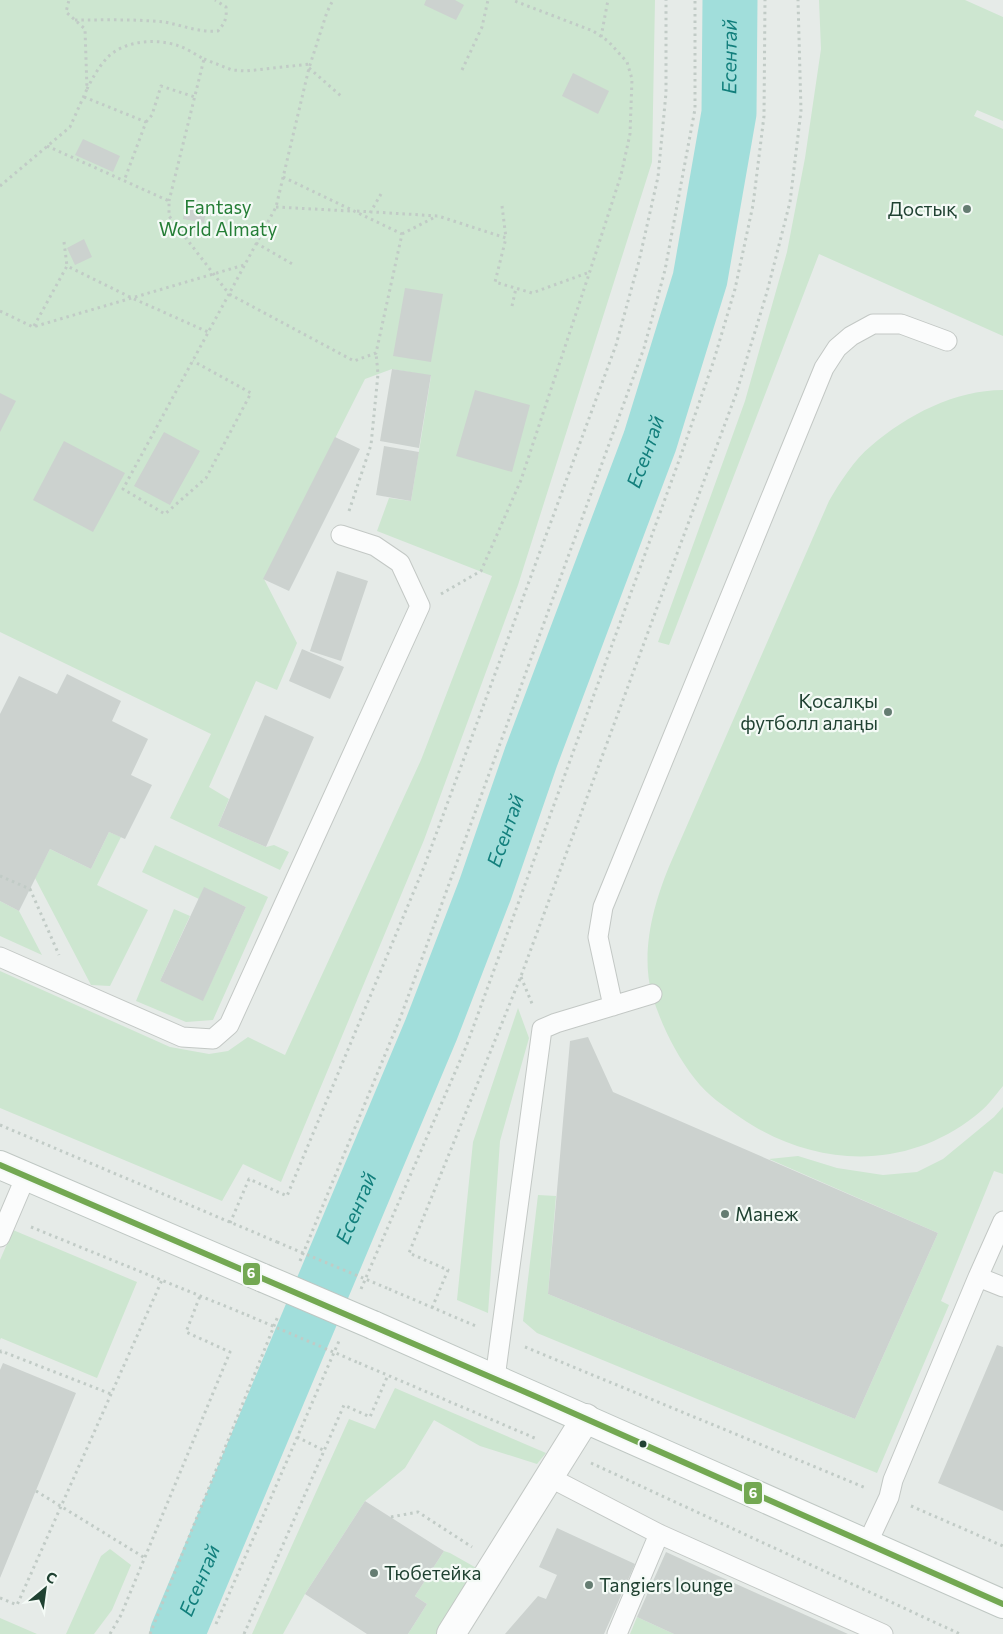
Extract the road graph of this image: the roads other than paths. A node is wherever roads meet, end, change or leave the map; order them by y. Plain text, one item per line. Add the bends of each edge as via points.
1 (947, 341) dead end
2 (341, 535) road end
3 (0, 957) edge
4 (652, 994) dead end
5 (613, 1006) junction
6 (0, 1165) edge
7 (26, 1176) junction
8 (1003, 1221) edge
9 (0, 1237) edge
10 (978, 1277) junction
11 (1003, 1287) edge
12 (495, 1378) junction
13 (586, 1418) junction
14 (548, 1477) junction
15 (660, 1534) junction
16 (867, 1544) junction
17 (1003, 1604) edge
18 (450, 1634) edge
19 (617, 1634) edge
20 (883, 1634) edge

1 - 5 lane via 901,324 874,324 837,348 824,368 603,907 598,937
2 - 3 lane via 375,546 400,563 420,606 229,1025 213,1039 182,1038
4 - 5 lane
5 - 12 lane via 542,1030
6 - 7 main road
7 - 9 lane
7 - 12 main road, bridge
8 - 10 lane
10 - 11 lane
10 - 16 lane
12 - 13 main road
13 - 14 main road
13 - 16 main road
14 - 15 lane
14 - 18 main road
15 - 19 lane
15 - 20 lane
16 - 17 main road

